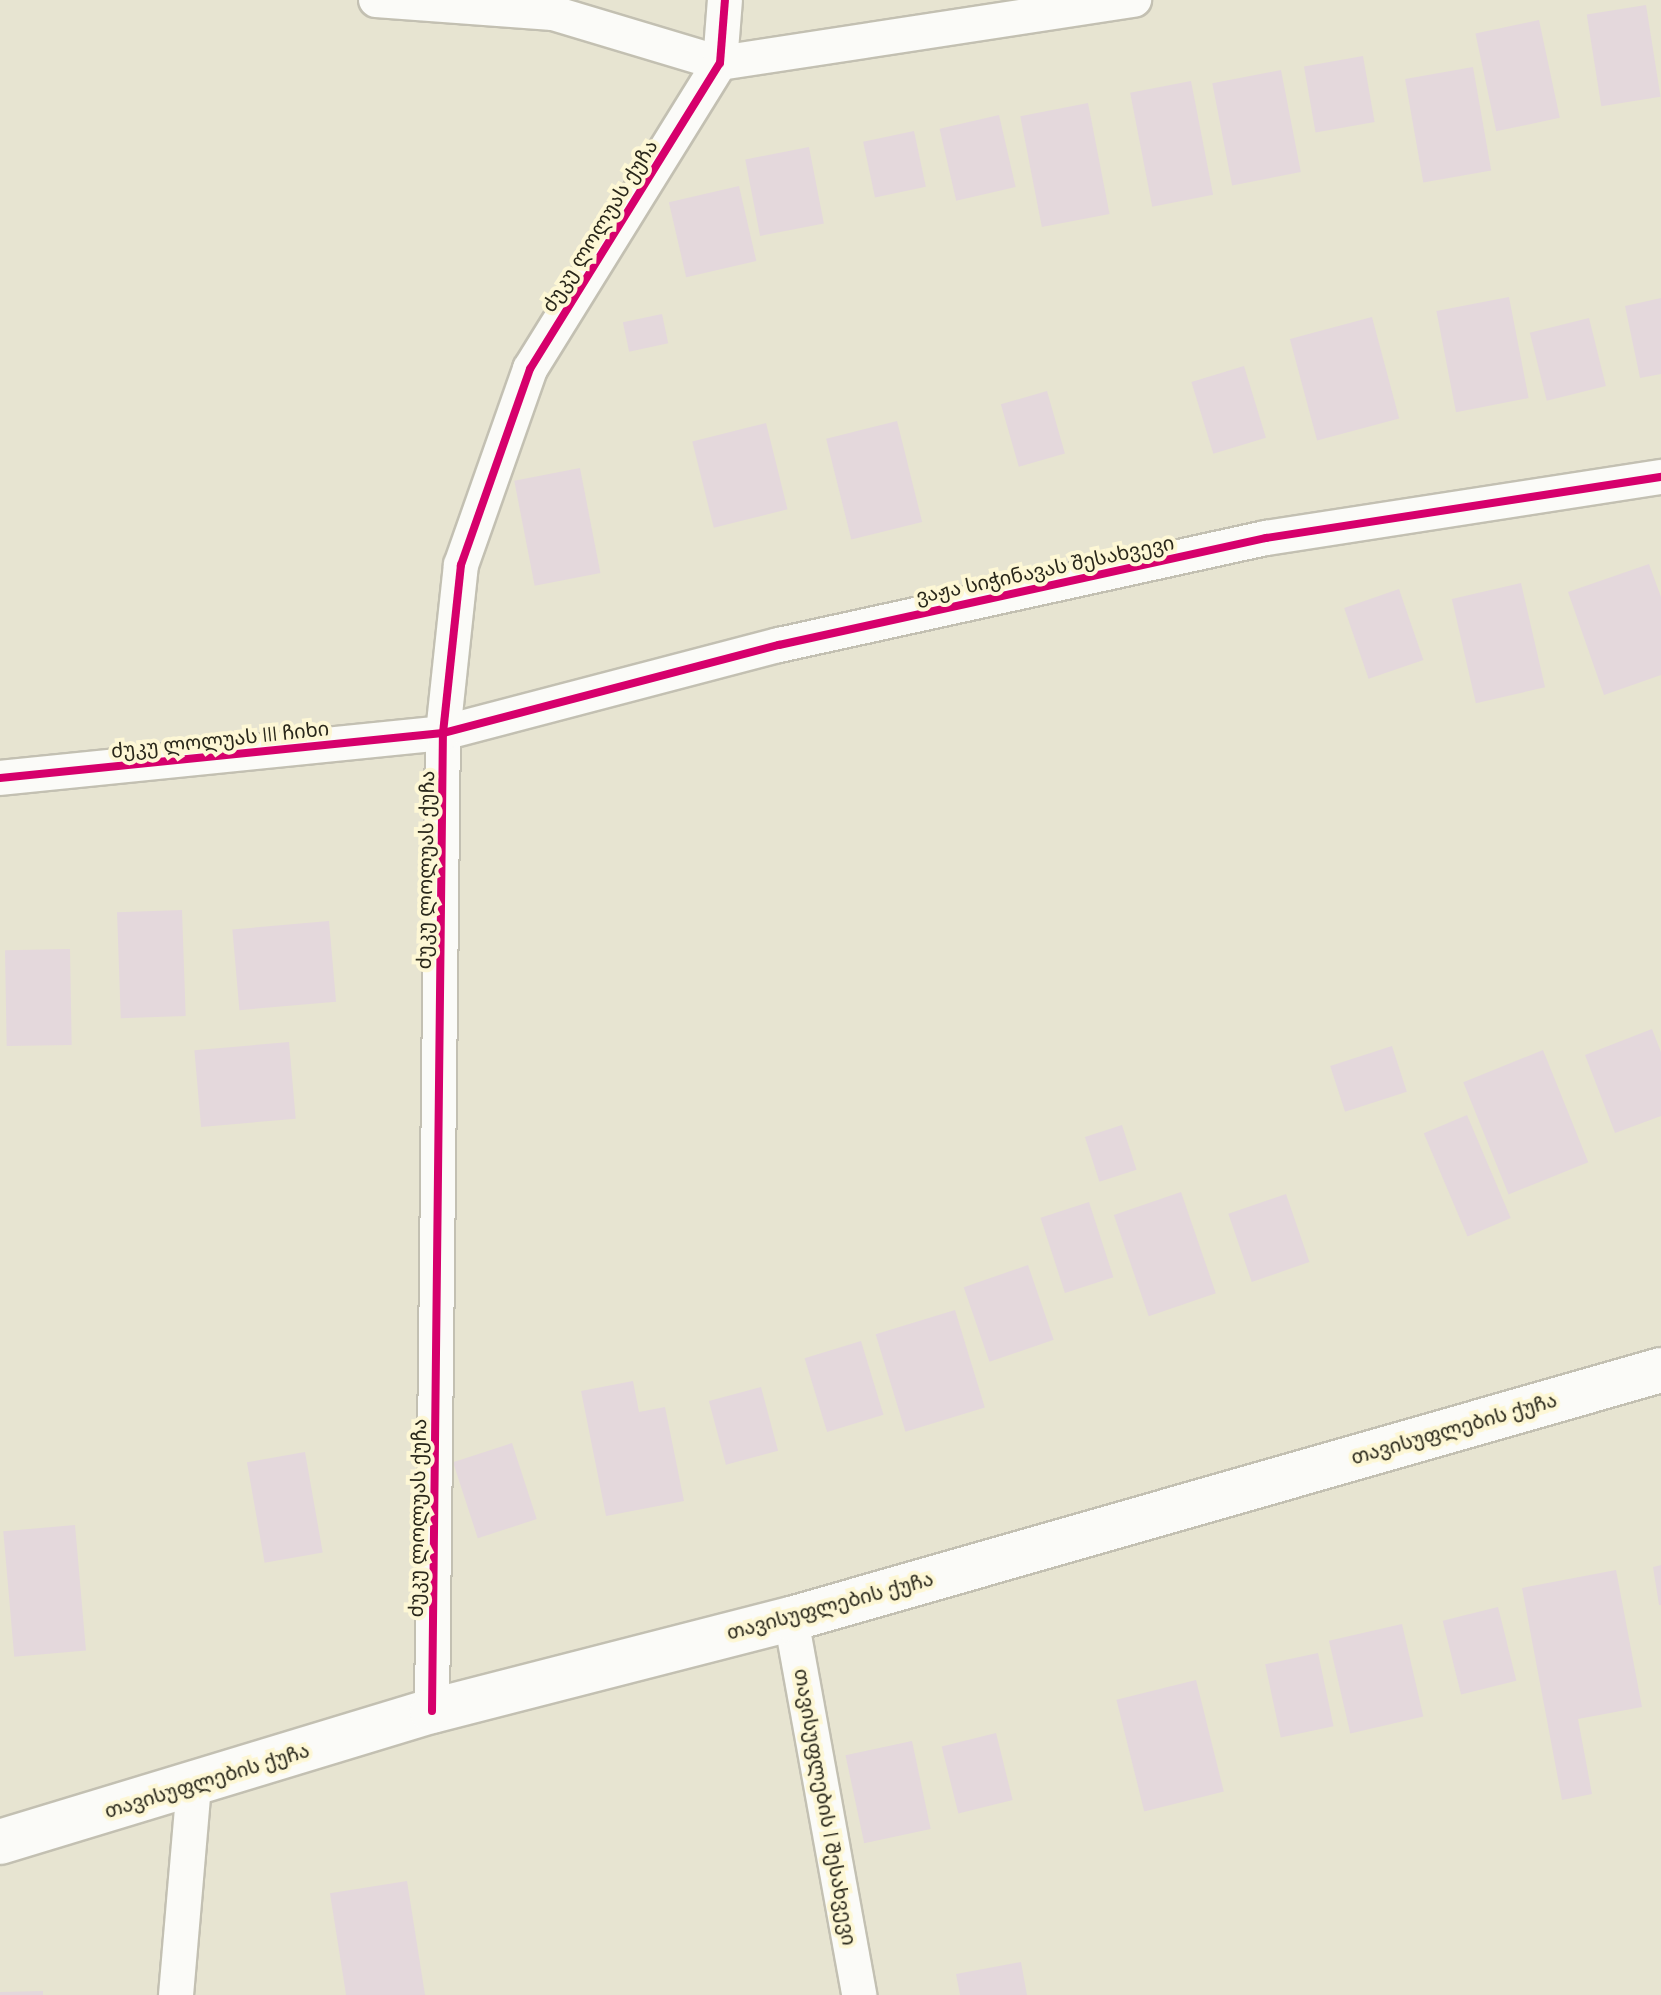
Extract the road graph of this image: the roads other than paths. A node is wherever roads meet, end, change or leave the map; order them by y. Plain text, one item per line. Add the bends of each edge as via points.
1 (376, 0) edge
2 (725, 0) edge
3 (1134, 0) edge
4 (720, 63) junction
5 (1661, 477) edge
6 (443, 733) junction
7 (0, 778) edge
8 (1661, 1370) edge
9 (791, 1619) junction
10 (432, 1711) junction
11 (194, 1786) junction
12 (0, 1842) edge
13 (176, 1995) edge
14 (859, 1995) edge

1 - 4 street via 553,13
2 - 4 street, ძუკუ ლოლუას ქუჩა
3 - 4 street
4 - 6 street, ძუკუ ლოლუას ქუჩა via 530,369 461,565
5 - 6 street, ვაჟა სიჭინავას შესახვევი via 1266,538 779,645
6 - 7 street, ძუკუ ლოლუას III ჩიხი
6 - 10 street, ძუკუ ლოლუას ქუჩა
8 - 9 main road, თავისუფლების ქუჩა
9 - 10 main road, თავისუფლების ქუჩა
9 - 14 street, თავისუფლების I შესახვევი
10 - 11 main road, თავისუფლების ქუჩა
11 - 12 main road, თავისუფლების ქუჩა
11 - 13 street

